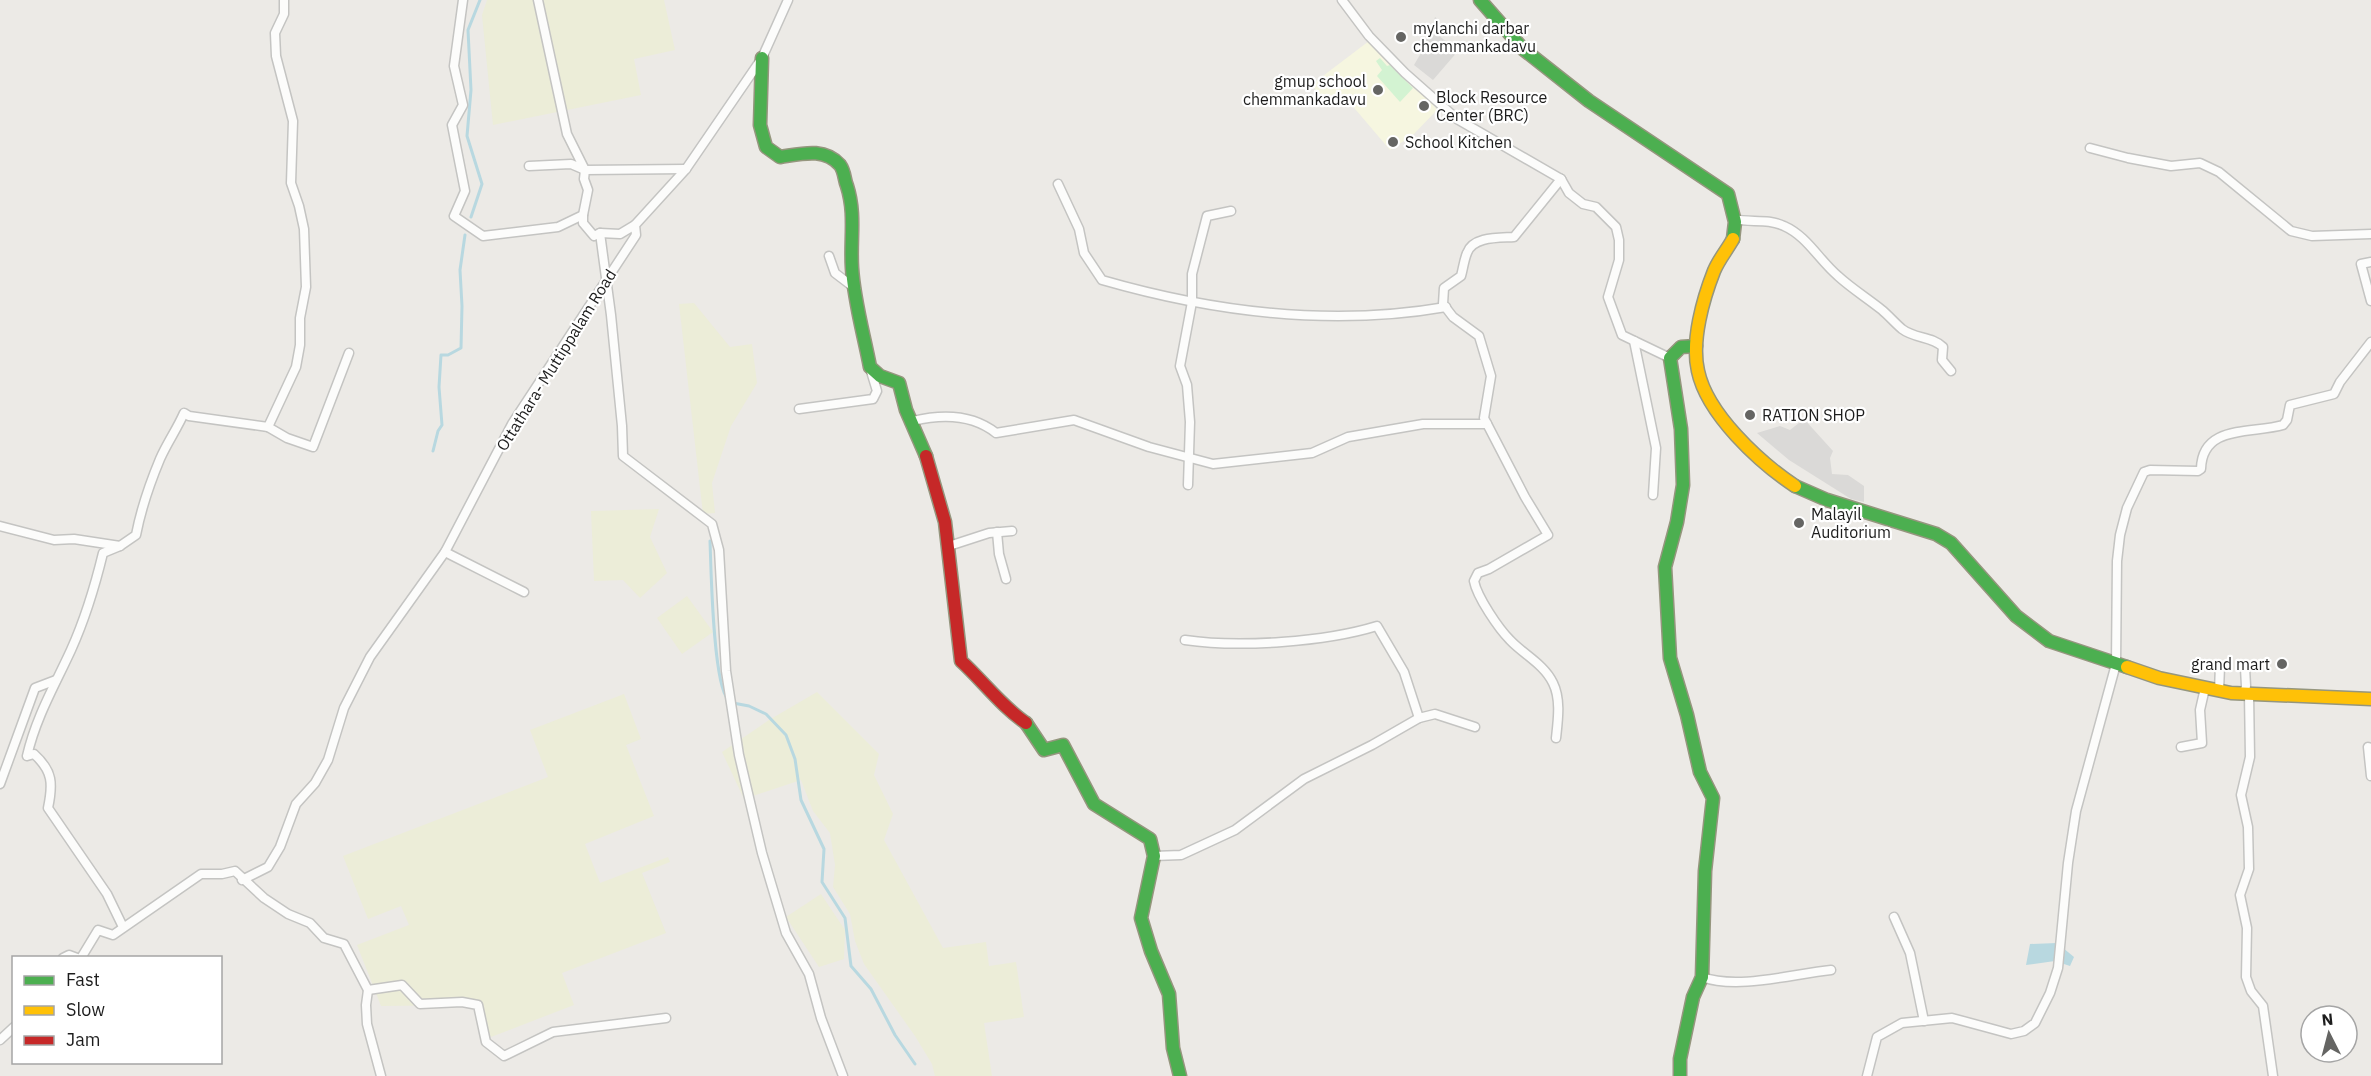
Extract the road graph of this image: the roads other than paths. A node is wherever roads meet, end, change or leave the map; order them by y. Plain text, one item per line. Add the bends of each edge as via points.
1 (284, 0) edge
2 (463, 0) edge
3 (538, 0) edge
4 (788, 0) edge
5 (1342, 0) edge
6 (1480, 0) edge
7 (762, 58) junction
8 (2090, 148) dead end
9 (529, 166) dead end
10 (686, 169) junction
11 (585, 170) junction
12 (1561, 179) junction
13 (1058, 184) dead end
14 (1232, 211) dead end
15 (583, 214) junction
16 (1734, 219) junction
17 (635, 225) junction
18 (600, 233) junction
19 (2371, 234) edge
20 (829, 256) dead end
21 (2371, 262) edge
22 (607, 278) junction
23 (856, 289) junction
24 (2371, 301) edge
25 (1192, 302) junction
26 (1446, 307) junction
27 (1634, 341) junction
28 (2371, 342) edge
29 (1696, 346) junction
30 (349, 352) dead end
31 (1670, 357) junction
32 (870, 367) junction
33 (1951, 371) dead end
34 (799, 409) dead end
35 (913, 421) junction
36 (1487, 424) junction
37 (268, 428) junction
38 (1188, 457) junction
39 (1188, 485) dead end
40 (1653, 495) dead end
41 (0, 526) edge
42 (1012, 531) dead end
43 (997, 532) junction
44 (120, 546) junction
45 (949, 546) junction
46 (445, 552) junction
47 (1006, 579) dead end
48 (524, 592) dead end
49 (1185, 640) dead end
50 (2116, 664) junction
51 (2220, 666) dead end
52 (2245, 668) dead end
53 (56, 680) junction
54 (2205, 688) junction
55 (2219, 691) junction
56 (2246, 694) junction
57 (2371, 699) edge
58 (1419, 718) junction
59 (1475, 727) dead end
60 (1556, 738) dead end
61 (2181, 747) dead end
62 (2371, 747) edge
63 (2371, 776) edge
64 (0, 784) edge
65 (1154, 856) junction
66 (242, 880) junction
67 (1894, 917) dead end
68 (123, 927) dead end
69 (80, 956) edge
70 (1831, 970) dead end
71 (1702, 977) junction
72 (368, 990) junction
73 (666, 1018) dead end
74 (1923, 1021) junction
75 (12, 1029) edge
76 (0, 1040) edge
77 (381, 1076) edge
78 (843, 1076) edge
79 (1180, 1076) edge
80 (1680, 1076) edge
81 (1867, 1076) edge
82 (2273, 1076) edge

1 - 37 street via 284,14 274,33 293,121 291,183 304,229 306,286 296,367
2 - 15 street via 454,66 463,105 452,125 465,191 454,216 483,236 558,227
3 - 11 street via 567,134
4 - 7 street, Ottathara- Muttippalam Road
5 - 12 street via 1383,51 1457,119
6 - 16 street via 1523,49 1556,75 1691,171 1722,188 1732,203
7 - 10 street, Ottathara- Muttippalam Road
7 - 23 street via 763,142 780,157 819,152 839,164 846,176
8 - 19 street via 2171,166 2200,163 2220,172 2291,231 2312,236
9 - 11 street via 571,164
10 - 11 street
10 - 17 street, Ottathara- Muttippalam Road
11 - 15 street via 588,190
12 - 26 street via 1514,237 1489,238 1470,247 1461,276 1444,288
12 - 27 street via 1569,193 1583,204 1596,207 1616,227 1619,260 1608,297 1622,335
13 - 25 street via 1079,229 1084,253 1102,280
14 - 25 street via 1207,216 1192,274
15 - 18 street via 583,223 594,236
16 - 29 street via 1733,238 1715,269 1702,310
16 - 33 street via 1765,220 1802,237 1837,276 1908,334 1936,340 1942,347 1942,360
17 - 18 street via 620,234
17 - 22 street, Ottathara- Muttippalam Road via 636,235
18 - 22 street
20 - 23 street via 835,273
21 - 24 street via 2361,264
22 - 46 street, Ottathara- Muttippalam Road via 512,424
22 - 78 street via 623,456 712,524 719,550 726,671 739,755 762,853 786,933 808,974
23 - 32 street
25 - 26 street via 1321,317 1404,315
25 - 38 street via 1180,366 1187,385
26 - 36 street via 1479,336 1491,375 1484,418
27 - 31 street
27 - 40 street via 1656,448
28 - 50 street via 2334,394 2290,405 2283,425 2218,437 2203,454 2198,471 2145,472 2127,508 2120,535
29 - 31 street via 1681,347
29 - 50 street via 1696,370 1712,406 1760,458 1793,484 1827,500 1936,534 1951,543 2016,616 2049,641
30 - 37 street via 313,447
31 - 71 street via 1681,429 1683,485 1665,567 1670,658 1700,772 1713,798 1704,871
32 - 34 street via 877,392 873,399
32 - 35 street via 880,376 899,382
35 - 38 street via 964,417 984,424 996,434 1074,420
35 - 45 street via 935,482
36 - 38 street via 1423,424 1348,437 1312,453 1213,464
36 - 60 street via 1548,536 1478,573 1474,581 1479,598 1510,640 1553,683 1559,711
37 - 44 street via 184,413 161,458 141,509 136,535
38 - 39 street
41 - 44 street via 54,540
42 - 43 street
43 - 45 street
43 - 47 street
44 - 53 street via 104,554
45 - 65 street via 961,661 1007,710 1026,723 1044,750 1063,745 1094,804 1150,839
46 - 48 street
46 - 66 street, Ottathara- Muttippalam Road via 370,657 344,708 328,760 315,783 296,804 268,867
49 - 58 street via 1207,644 1297,640 1349,634 1377,626 1404,672
50 - 54 street
50 - 74 street via 2076,811 2058,968 2035,1023 2011,1034 1952,1018
51 - 55 street
52 - 56 street
53 - 64 street via 35,688
53 - 68 street via 31,736 27,756 34,754 44,763 53,786 48,808 107,894
54 - 55 street
54 - 61 street via 2200,710 2202,743
55 - 56 street
56 - 57 street
56 - 82 street via 2250,757 2241,795 2248,827 2249,869 2240,895 2247,928 2246,977 2263,1006
58 - 59 street via 1435,714
58 - 65 street via 1304,778 1235,830 1181,855
62 - 63 street via 2367,747
65 - 79 street via 1141,918 1169,994 1173,1048
66 - 69 street via 235,871 201,874 114,935 98,930
66 - 72 street via 288,914 310,923 324,938 344,944
67 - 74 street via 1910,953
70 - 71 street via 1752,981 1715,982
71 - 80 street via 1693,997
72 - 73 street via 402,985 420,1004 455,1001 478,1005 486,1042 504,1056 553,1032
72 - 77 street via 367,1023
74 - 81 street via 1902,1023 1877,1037
75 - 76 street

